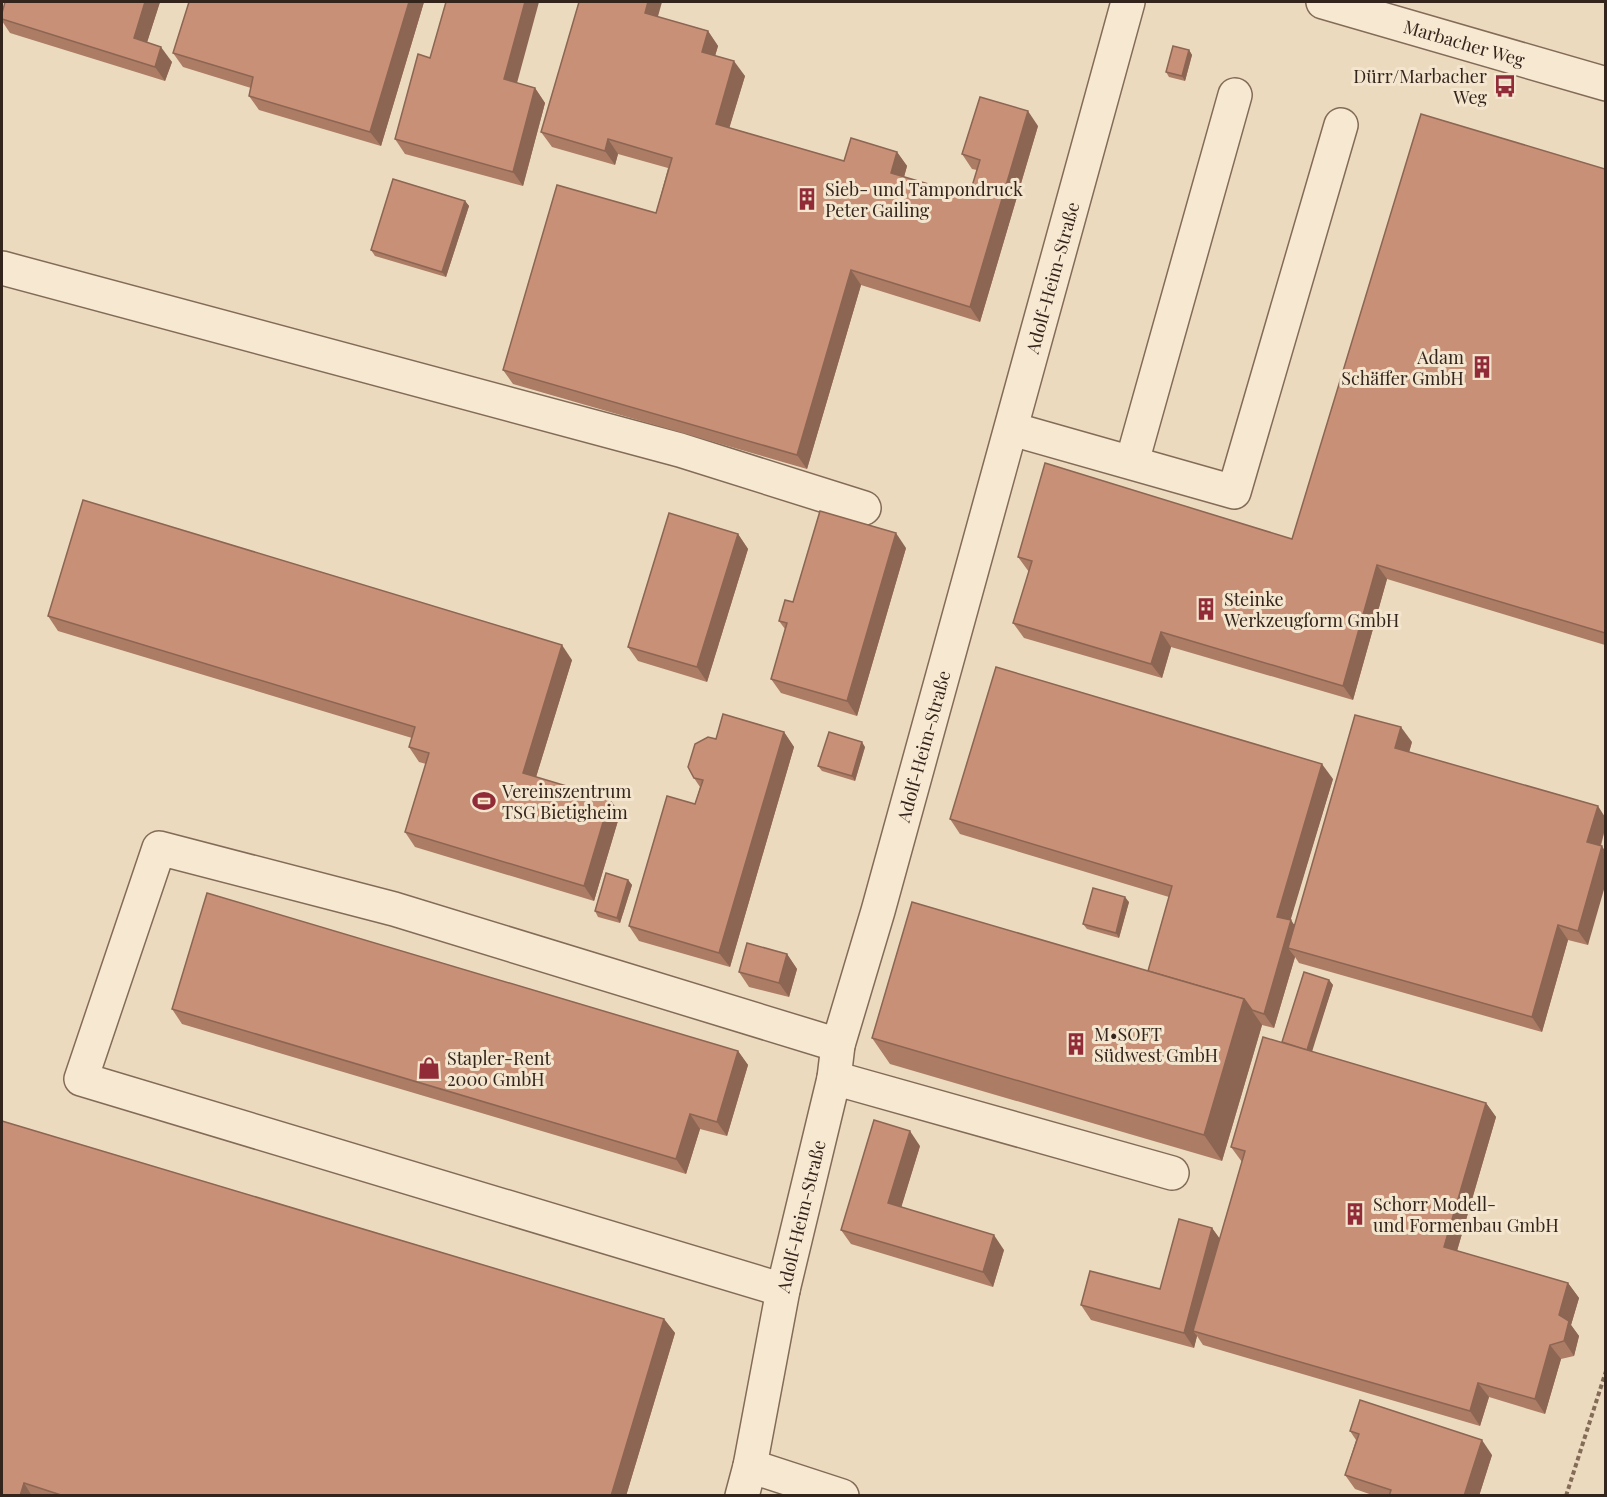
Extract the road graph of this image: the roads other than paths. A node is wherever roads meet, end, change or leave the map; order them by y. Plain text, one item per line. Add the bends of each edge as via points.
1 (1128, 2) edge
2 (1323, 2) edge
3 (1605, 84) edge
4 (1235, 94) dead end
5 (1341, 125) dead end
6 (2, 268) edge
7 (1012, 429) junction
8 (1132, 462) junction
9 (864, 508) dead end
10 (838, 1045) junction
11 (834, 1078) junction
12 (1172, 1173) edge
13 (783, 1290) junction
14 (746, 1481) edge
15 (842, 1496) edge

1 - 7 street, Adolf-Heim-Straße
2 - 3 street, Marbacher Weg
4 - 8 street
5 - 8 street via 1234,492
6 - 9 street via 680,450
7 - 8 street
7 - 10 street, Adolf-Heim-Straße
10 - 11 street, Adolf-Heim-Straße
10 - 13 street via 394,909 159,848 81,1079
11 - 12 street
11 - 13 street, Adolf-Heim-Straße
13 - 14 street, Adolf-Heim-Straße
14 - 15 street

